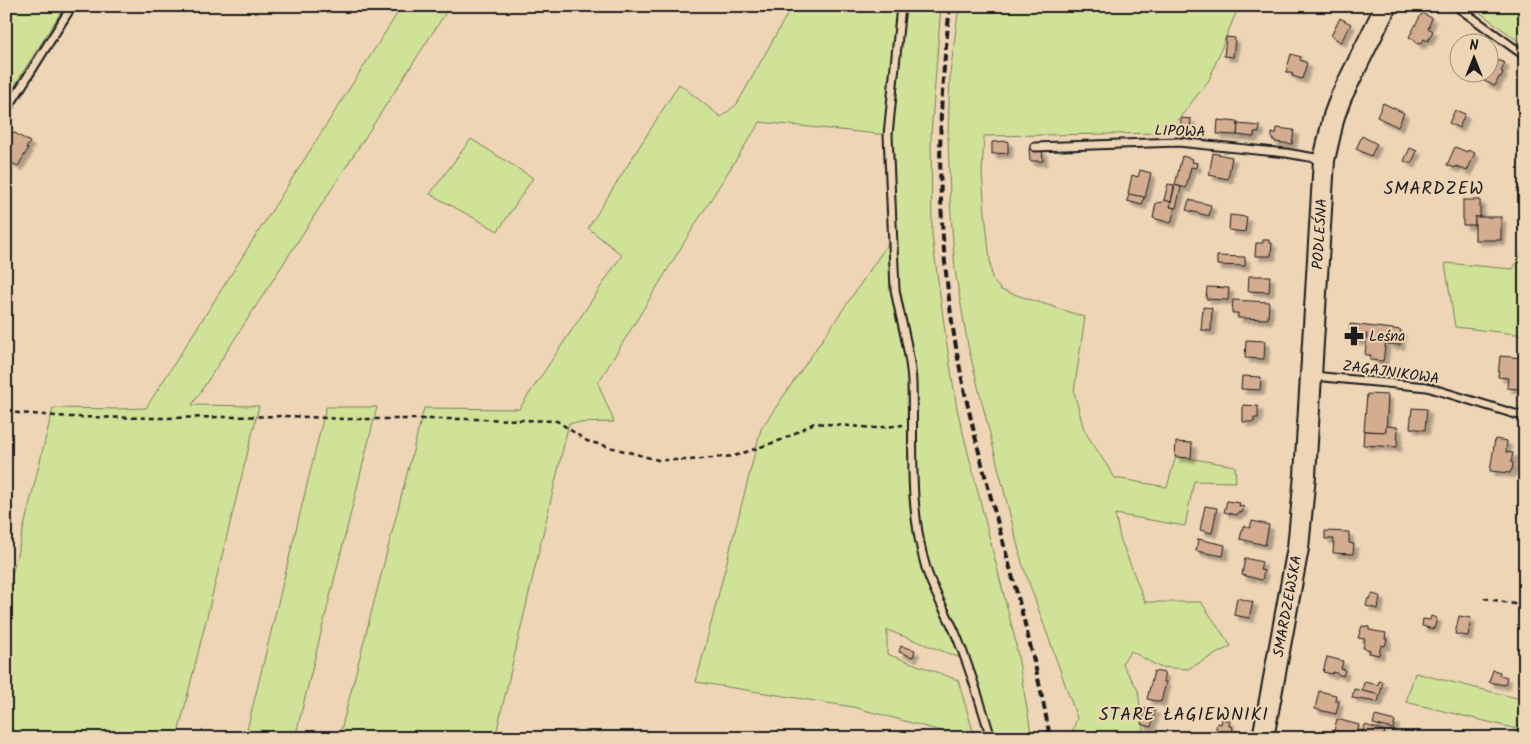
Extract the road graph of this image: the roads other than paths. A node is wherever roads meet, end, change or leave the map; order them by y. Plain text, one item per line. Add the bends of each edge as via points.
1 (72, 6) edge
2 (901, 6) edge
3 (1386, 6) edge
4 (1456, 6) edge
5 (1525, 56) edge
6 (6, 111) edge
7 (1034, 147) dead end
8 (1324, 160) junction
9 (1311, 376) junction
10 (1525, 416) edge
11 (1305, 474) joint
12 (991, 738) edge
13 (1263, 738) edge

1 - 6 lane
2 - 12 lane via 888,135 895,289 912,381 912,456 920,543 926,569 975,684
3 - 8 street, PODLEŚNA via 1339,103
4 - 5 lane
7 - 8 lane, LIPOWA via 1178,142
8 - 9 street, PODLEŚNA
9 - 10 lane, ZAGAJNIKOWA via 1427,387
9 - 11 street, PODLEŚNA
11 - 13 street, SMARDZEWSKA via 1298,548

